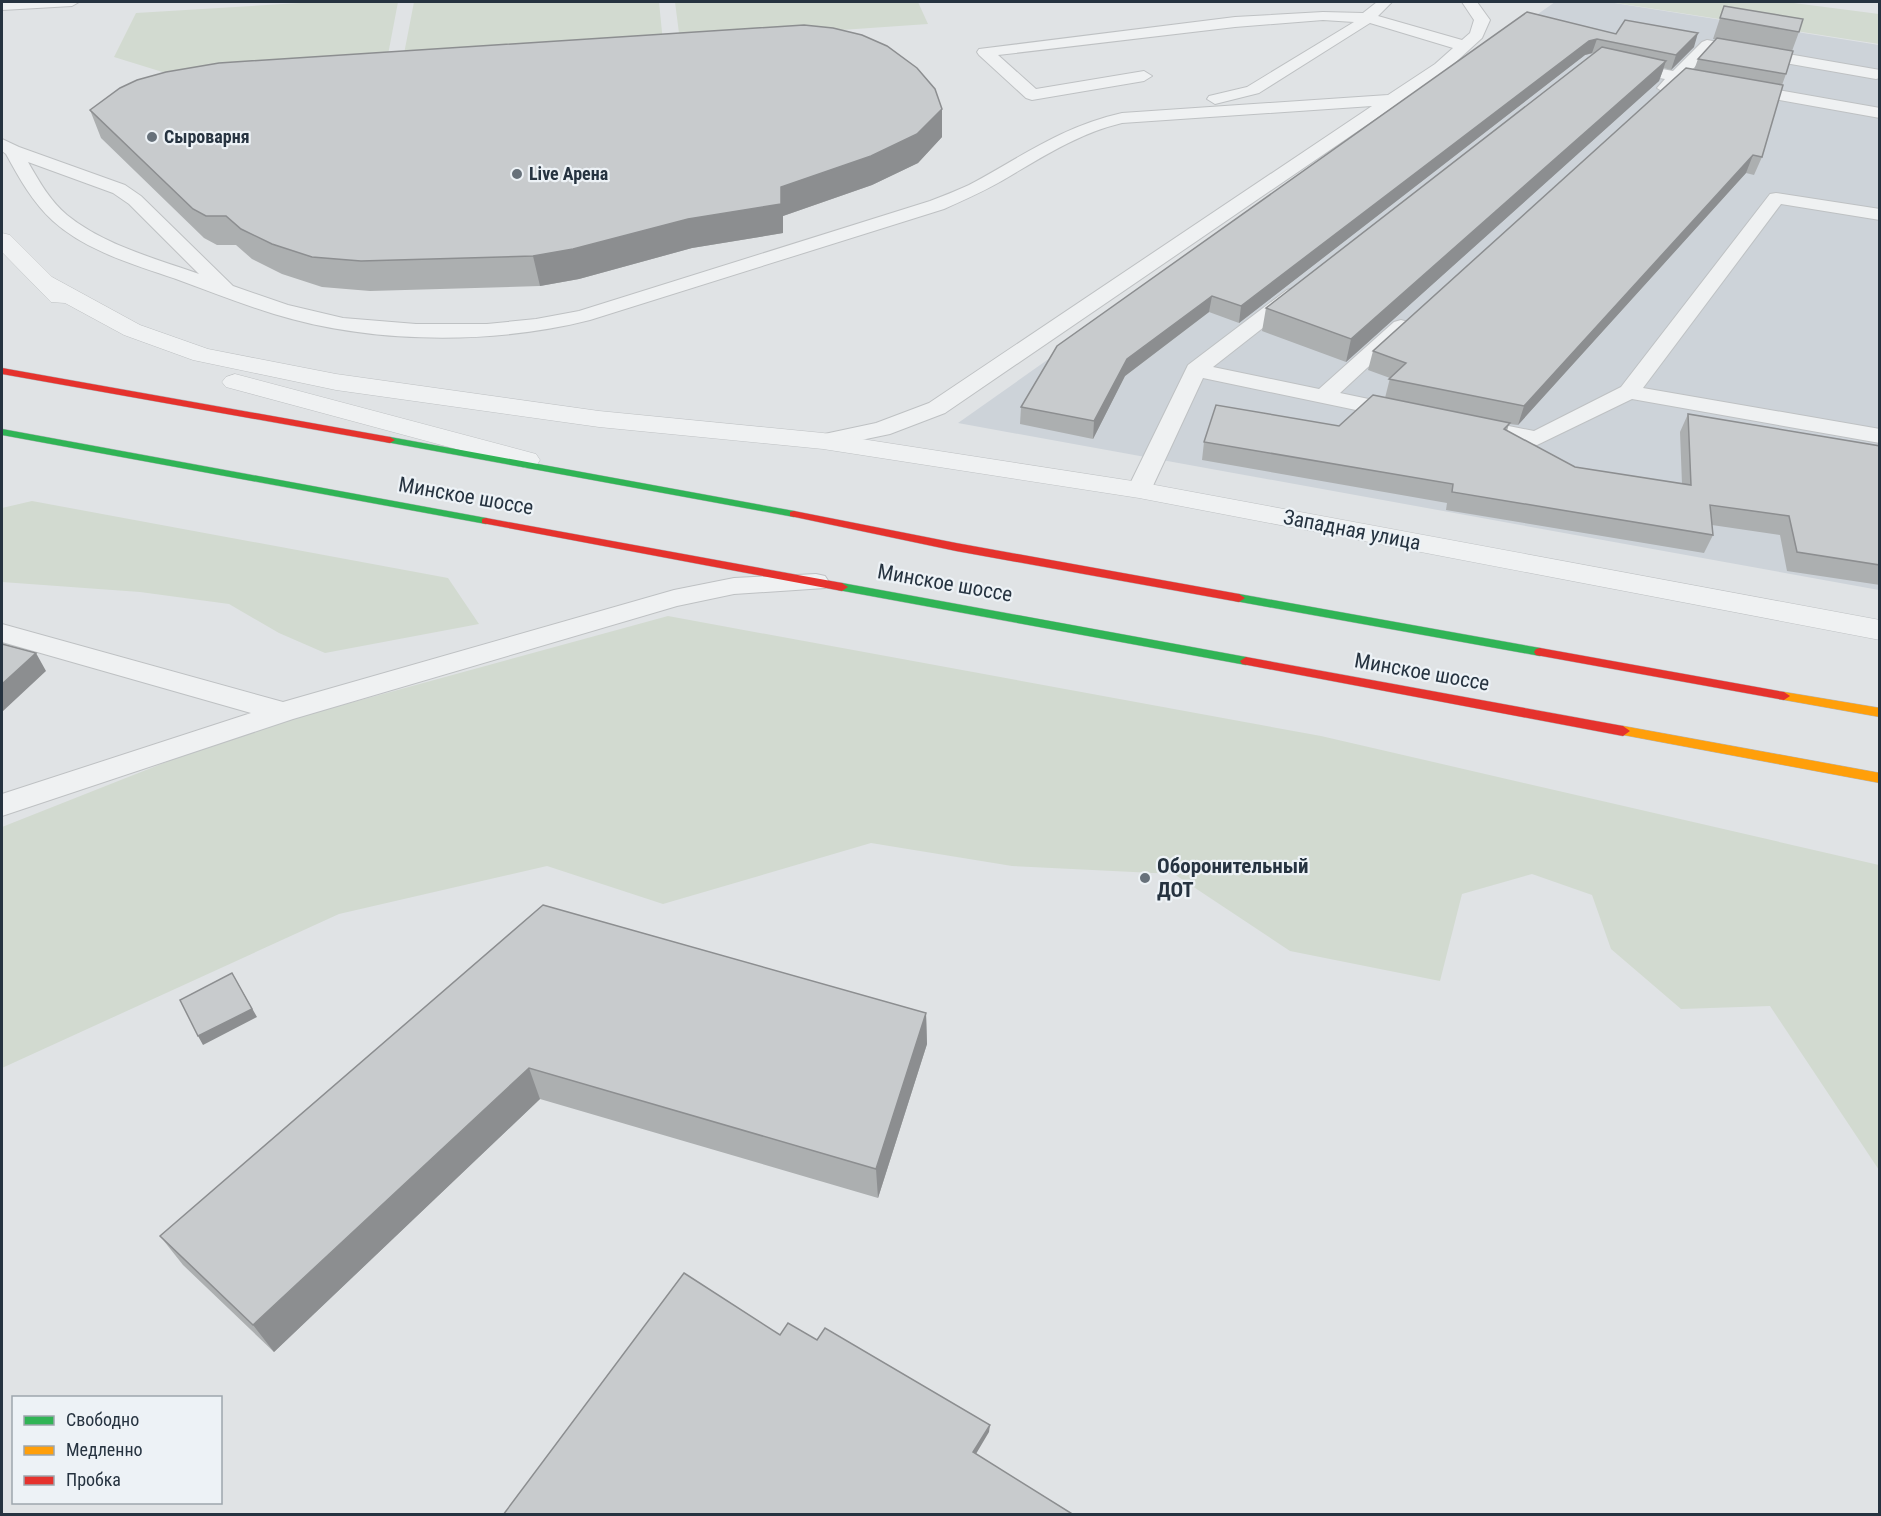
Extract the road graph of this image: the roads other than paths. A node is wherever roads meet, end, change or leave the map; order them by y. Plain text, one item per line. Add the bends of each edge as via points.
1 (72, 2) edge
2 (1385, 2) edge
3 (1469, 2) edge
4 (2, 6) edge
5 (1367, 18) junction
6 (1464, 46) junction
7 (1602, 63) edge
8 (1876, 74) dead end
9 (1144, 76) dead end
10 (1676, 78) junction
11 (1392, 100) junction
12 (1649, 102) edge
13 (1081, 112) dead end
14 (1880, 113) edge
15 (7, 147) edge
16 (1880, 215) edge
17 (2, 240) edge
18 (44, 282) junction
19 (1309, 282) edge
20 (226, 290) junction
21 (1411, 317) edge
22 (1196, 370) junction
23 (2, 371) edge
24 (1629, 392) junction
25 (1323, 397) junction
26 (1424, 417) edge
27 (1458, 423) edge
28 (2, 432) edge
29 (1880, 436) edge
30 (824, 441) junction
31 (587, 476) junction
32 (1139, 490) junction
33 (819, 582) junction
34 (1880, 630) edge
35 (2, 633) edge
36 (283, 712) junction
37 (1880, 713) edge
38 (1880, 778) edge
39 (2, 805) edge

1 - 4 lane
2 - 5 lane
3 - 6 lane via 1482,20 1477,35
5 - 6 lane
5 - 9 lane via 1323,16 1234,22 985,52 1032,95
5 - 13 lane via 1239,95
6 - 11 lane
7 - 10 lane
8 - 10 lane via 1707,45
10 - 12 lane
10 - 14 lane
11 - 20 lane via 1101,122 1077,130 973,190 937,205 583,316 536,325 416,330 343,324 282,310
11 - 30 lane via 937,408 882,429
15 - 20 lane via 119,189
15 - 20 lane via 60,218 83,234
16 - 24 lane via 1776,198
17 - 18 street
18 - 30 street, Западная улица via 132,330 202,355 336,382 599,419
18 - 31 street via 89,323 115,340 171,363
19 - 22 lane
21 - 25 lane
22 - 25 lane
22 - 32 lane
23 - 31 highway, Минское шоссе
24 - 27 lane via 1537,438
24 - 29 lane
25 - 26 lane
28 - 33 highway, Минское шоссе
30 - 32 street, Западная улица
31 - 37 highway, Минское шоссе via 991,554
32 - 34 street, Западная улица
33 - 36 lane via 734,586 674,598
33 - 38 highway, Минское шоссе
35 - 36 lane
36 - 39 lane

